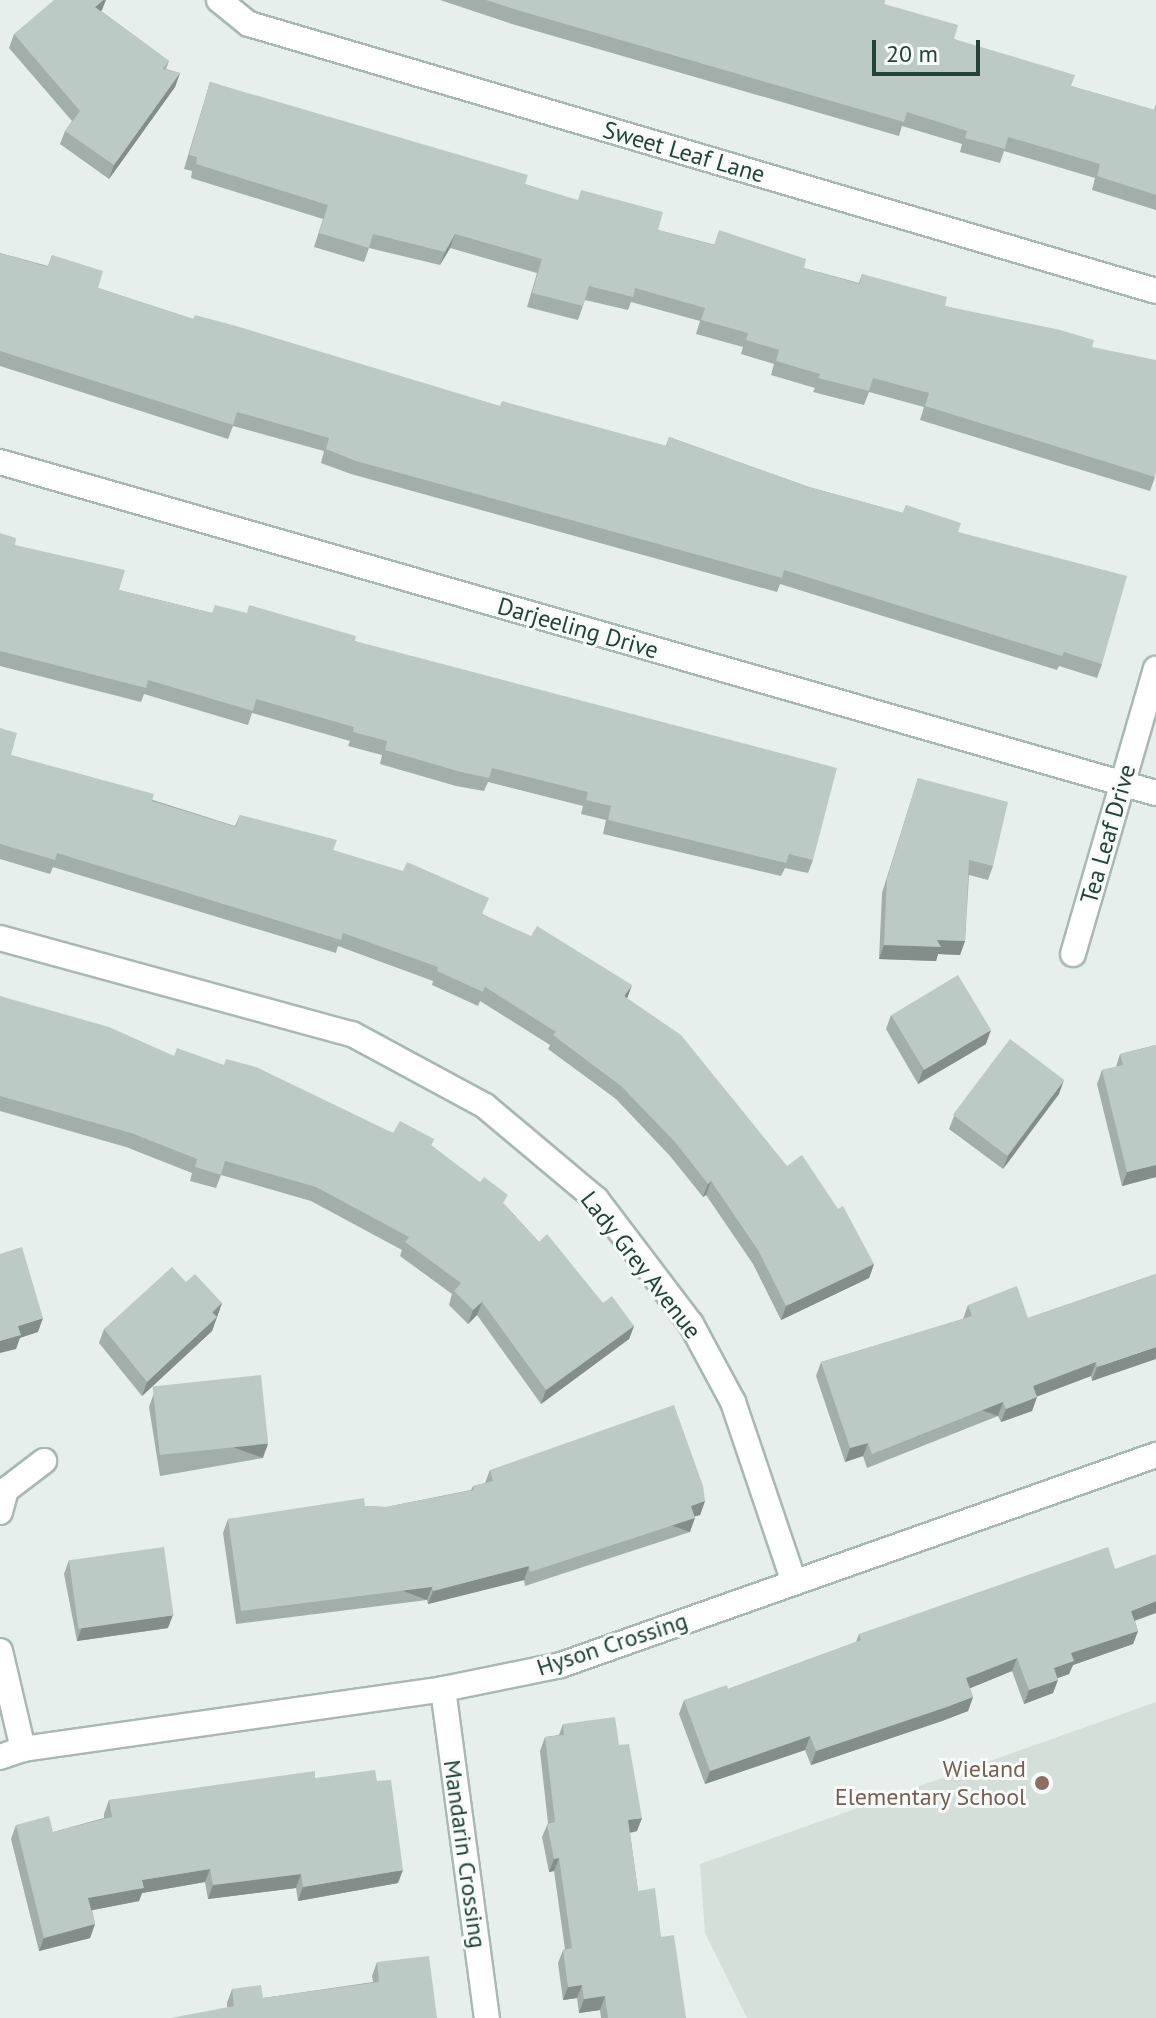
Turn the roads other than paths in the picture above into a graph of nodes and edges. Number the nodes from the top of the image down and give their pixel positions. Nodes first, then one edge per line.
1 (219, 0) edge
2 (1156, 291) edge
3 (0, 462) edge
4 (1156, 669) edge
5 (1122, 784) junction
6 (1156, 793) edge
7 (0, 938) edge
8 (1073, 954) dead end
9 (1156, 1455) edge
10 (44, 1461) dead end
11 (0, 1512) edge
12 (794, 1582) junction
13 (0, 1651) edge
14 (443, 1689) junction
15 (11, 1753) edge
16 (487, 2018) edge

1 - 2 street, Sweet Leaf Lane
3 - 5 street, Darjeeling Drive
4 - 5 street, Tea Leaf Drive
5 - 6 street, Darjeeling Drive
5 - 8 street, Tea Leaf Drive
7 - 12 street, Lady Grey Avenue
9 - 12 street, Hyson Crossing
10 - 11 street
12 - 14 street, Hyson Crossing
13 - 15 street
14 - 15 street, Hyson Crossing
14 - 16 street, Mandarin Crossing

